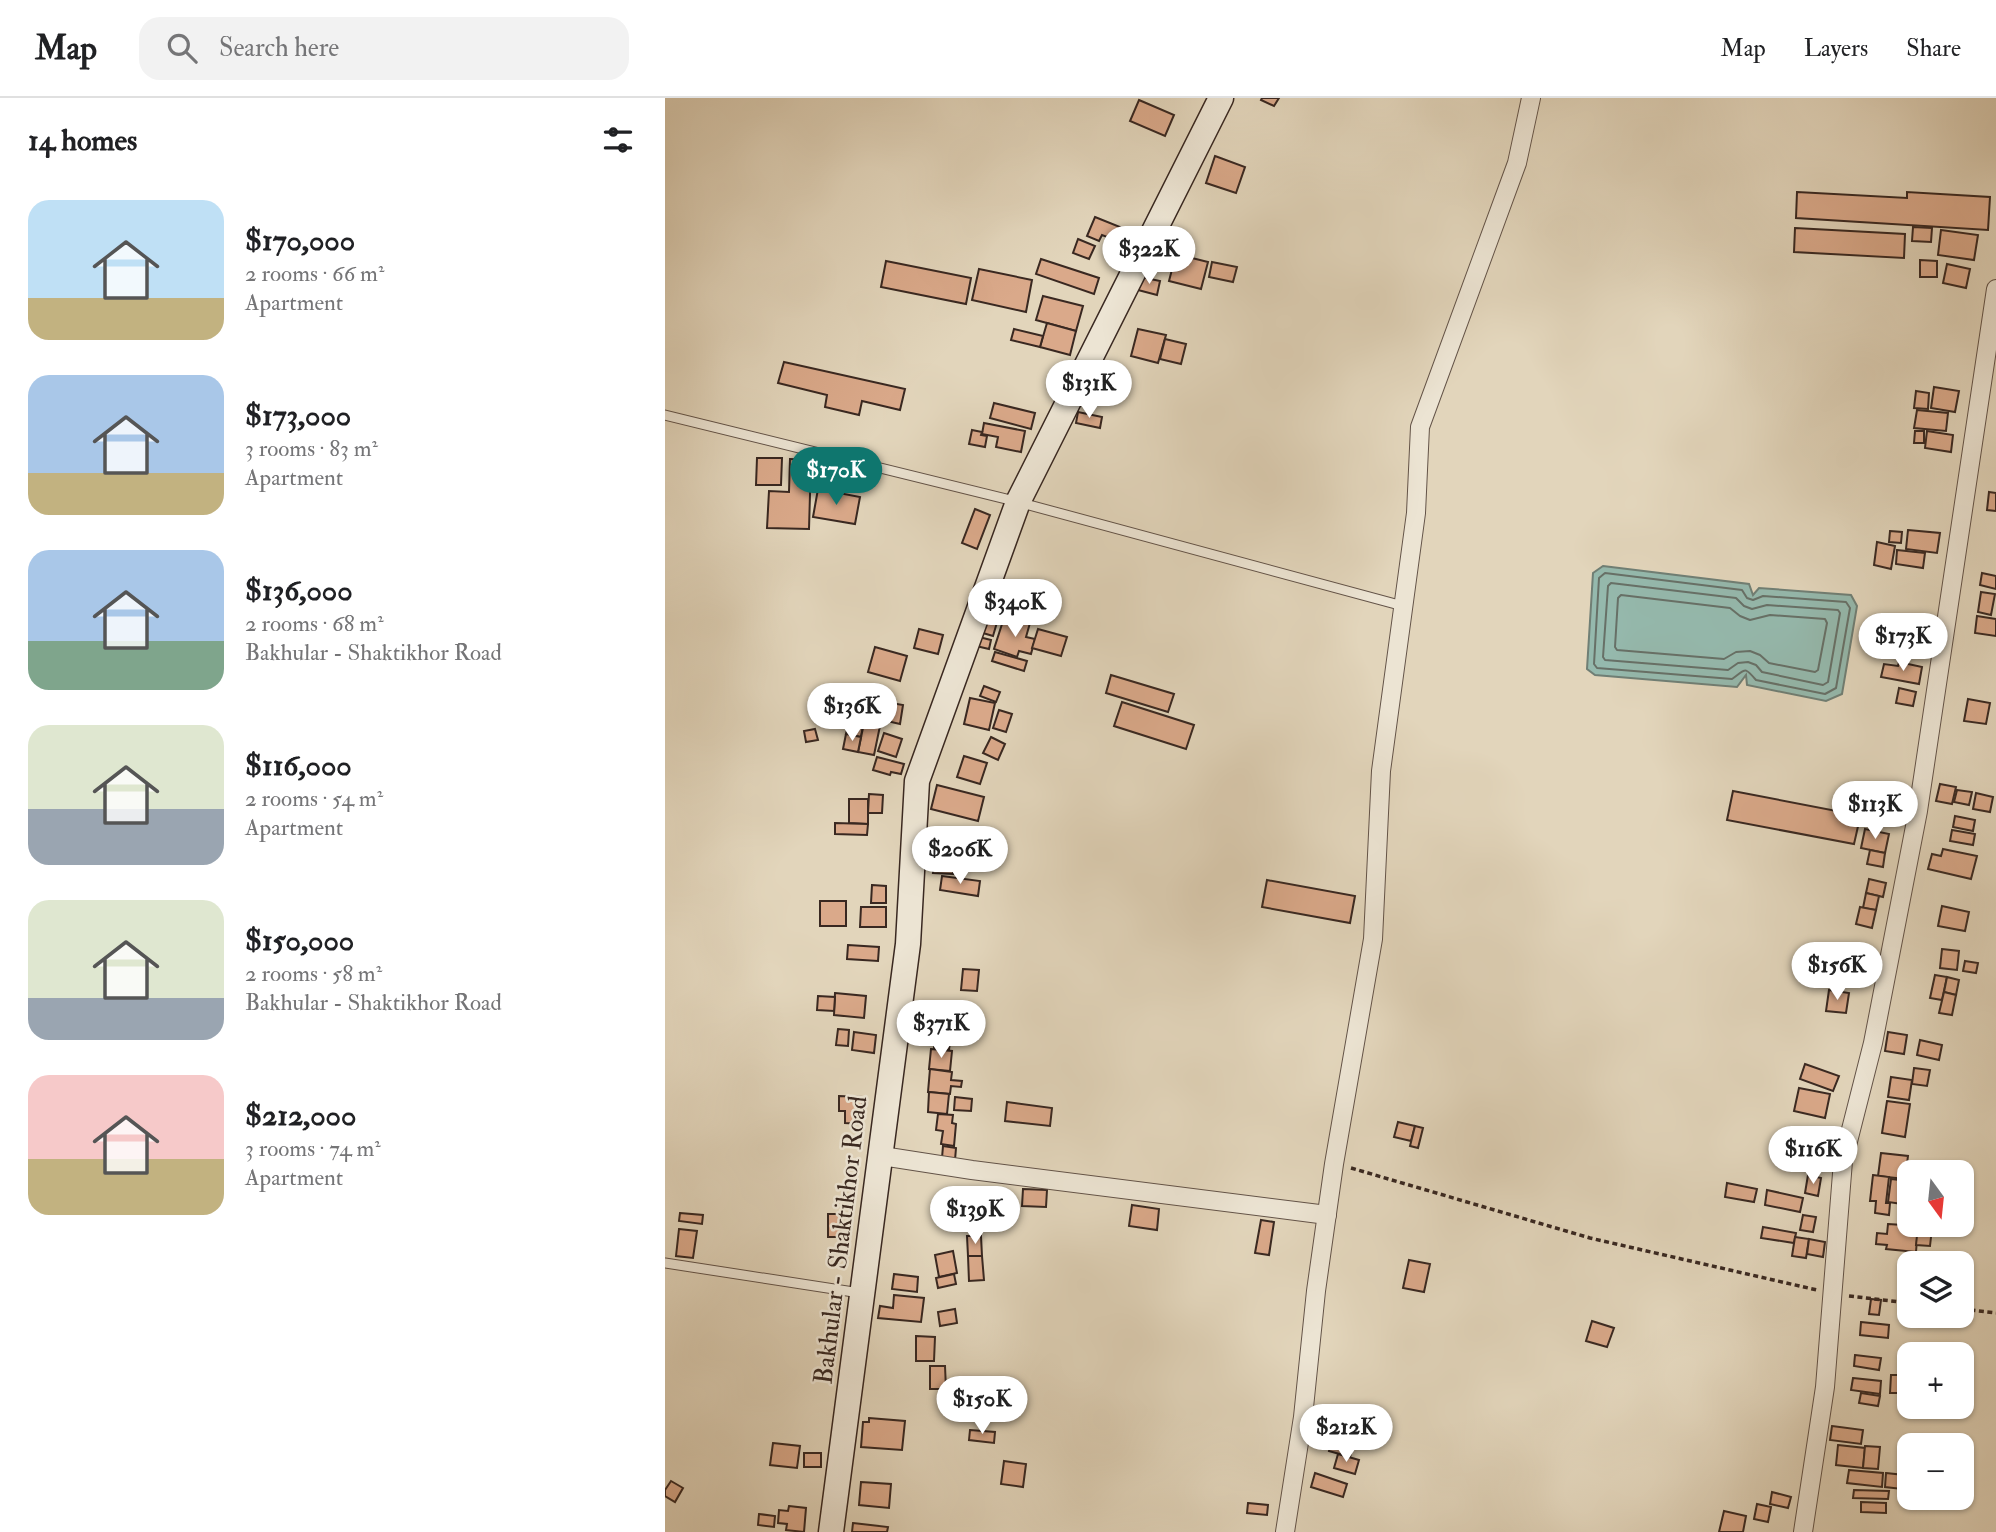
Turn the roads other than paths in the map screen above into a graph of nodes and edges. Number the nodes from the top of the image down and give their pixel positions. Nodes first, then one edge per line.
1 (1221, 98) edge
2 (1531, 98) edge
3 (1996, 289) edge
4 (665, 415) edge
5 (1018, 502) junction
6 (1403, 606) junction
7 (881, 1156) junction
8 (1327, 1215) junction
9 (665, 1263) edge
10 (864, 1294) junction
11 (831, 1532) edge
12 (1285, 1532) edge
13 (1803, 1532) edge

1 - 5 street, Bakhular - Shaktikhor Road
2 - 6 street
3 - 13 street
4 - 5 lane
5 - 6 lane
5 - 7 street, Bakhular - Shaktikhor Road
6 - 8 street
7 - 8 street
7 - 10 street, Bakhular - Shaktikhor Road
8 - 12 street
9 - 10 lane
10 - 11 street, Bakhular - Shaktikhor Road

